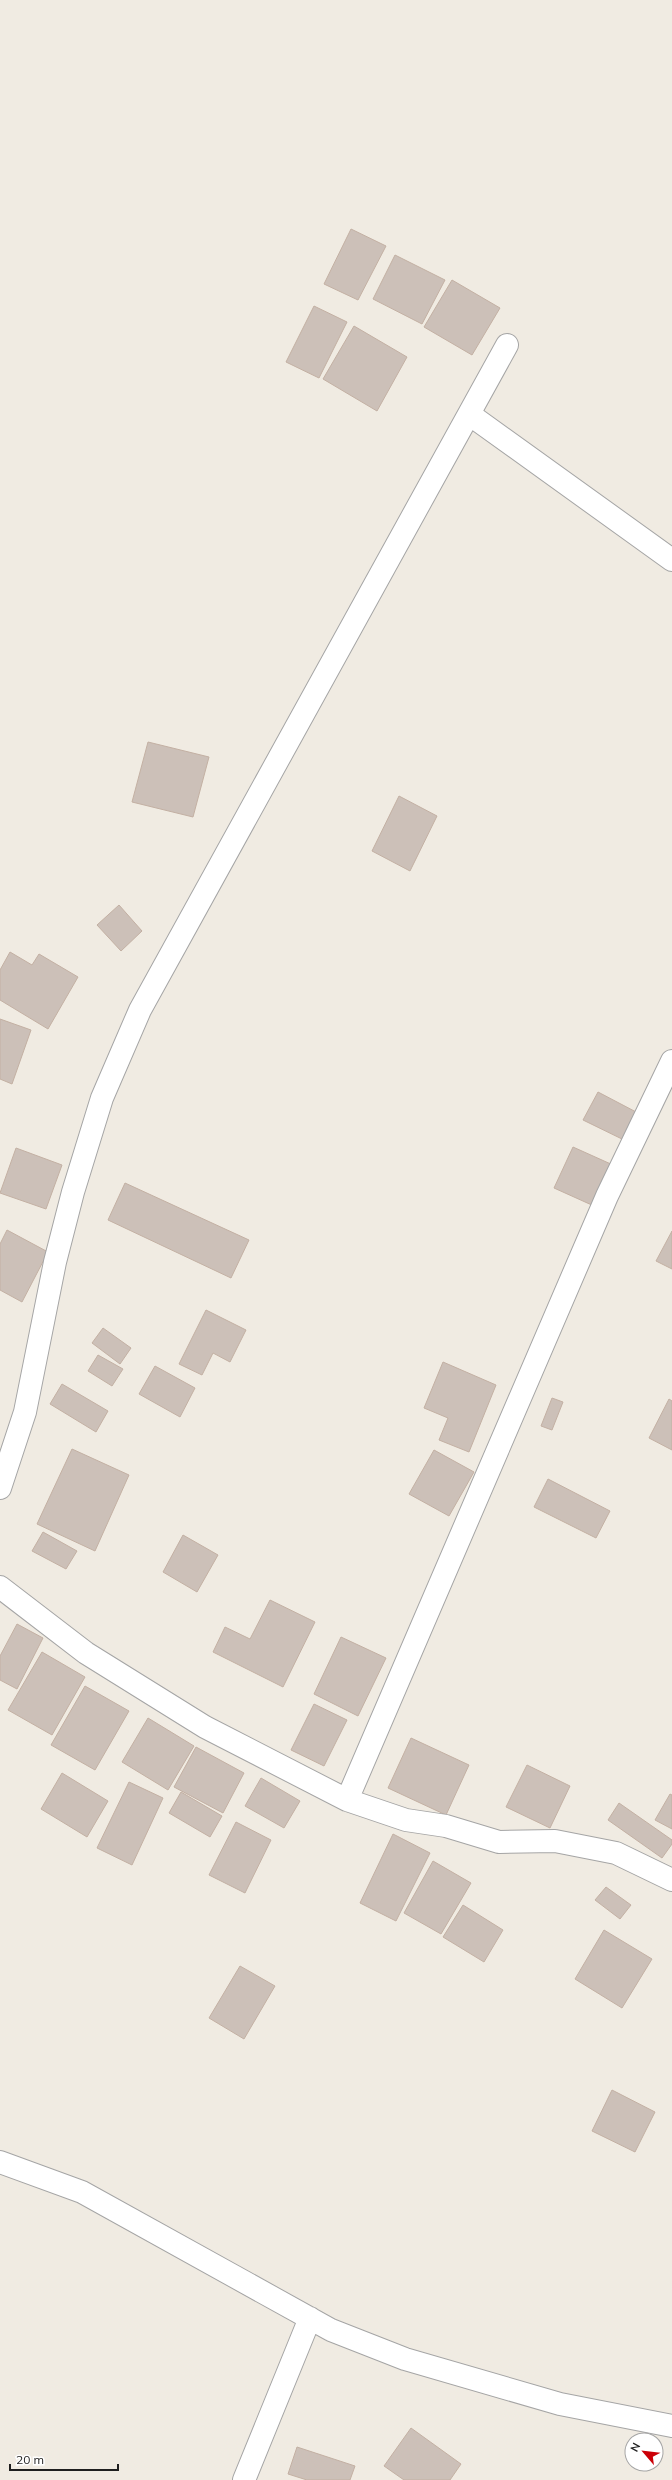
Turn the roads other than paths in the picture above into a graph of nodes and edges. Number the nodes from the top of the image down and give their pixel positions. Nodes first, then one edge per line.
1 (508, 345) dead end
2 (469, 414) junction
3 (672, 560) edge
4 (672, 1061) edge
5 (0, 1488) edge
6 (0, 1587) edge
7 (347, 1800) junction
8 (672, 1880) edge
9 (0, 2162) edge
10 (310, 2318) junction
11 (672, 2426) edge
12 (244, 2480) edge

1 - 2 street
2 - 3 street
2 - 5 street
4 - 7 street
6 - 7 street
7 - 8 street
9 - 10 street
10 - 11 street
10 - 12 street

